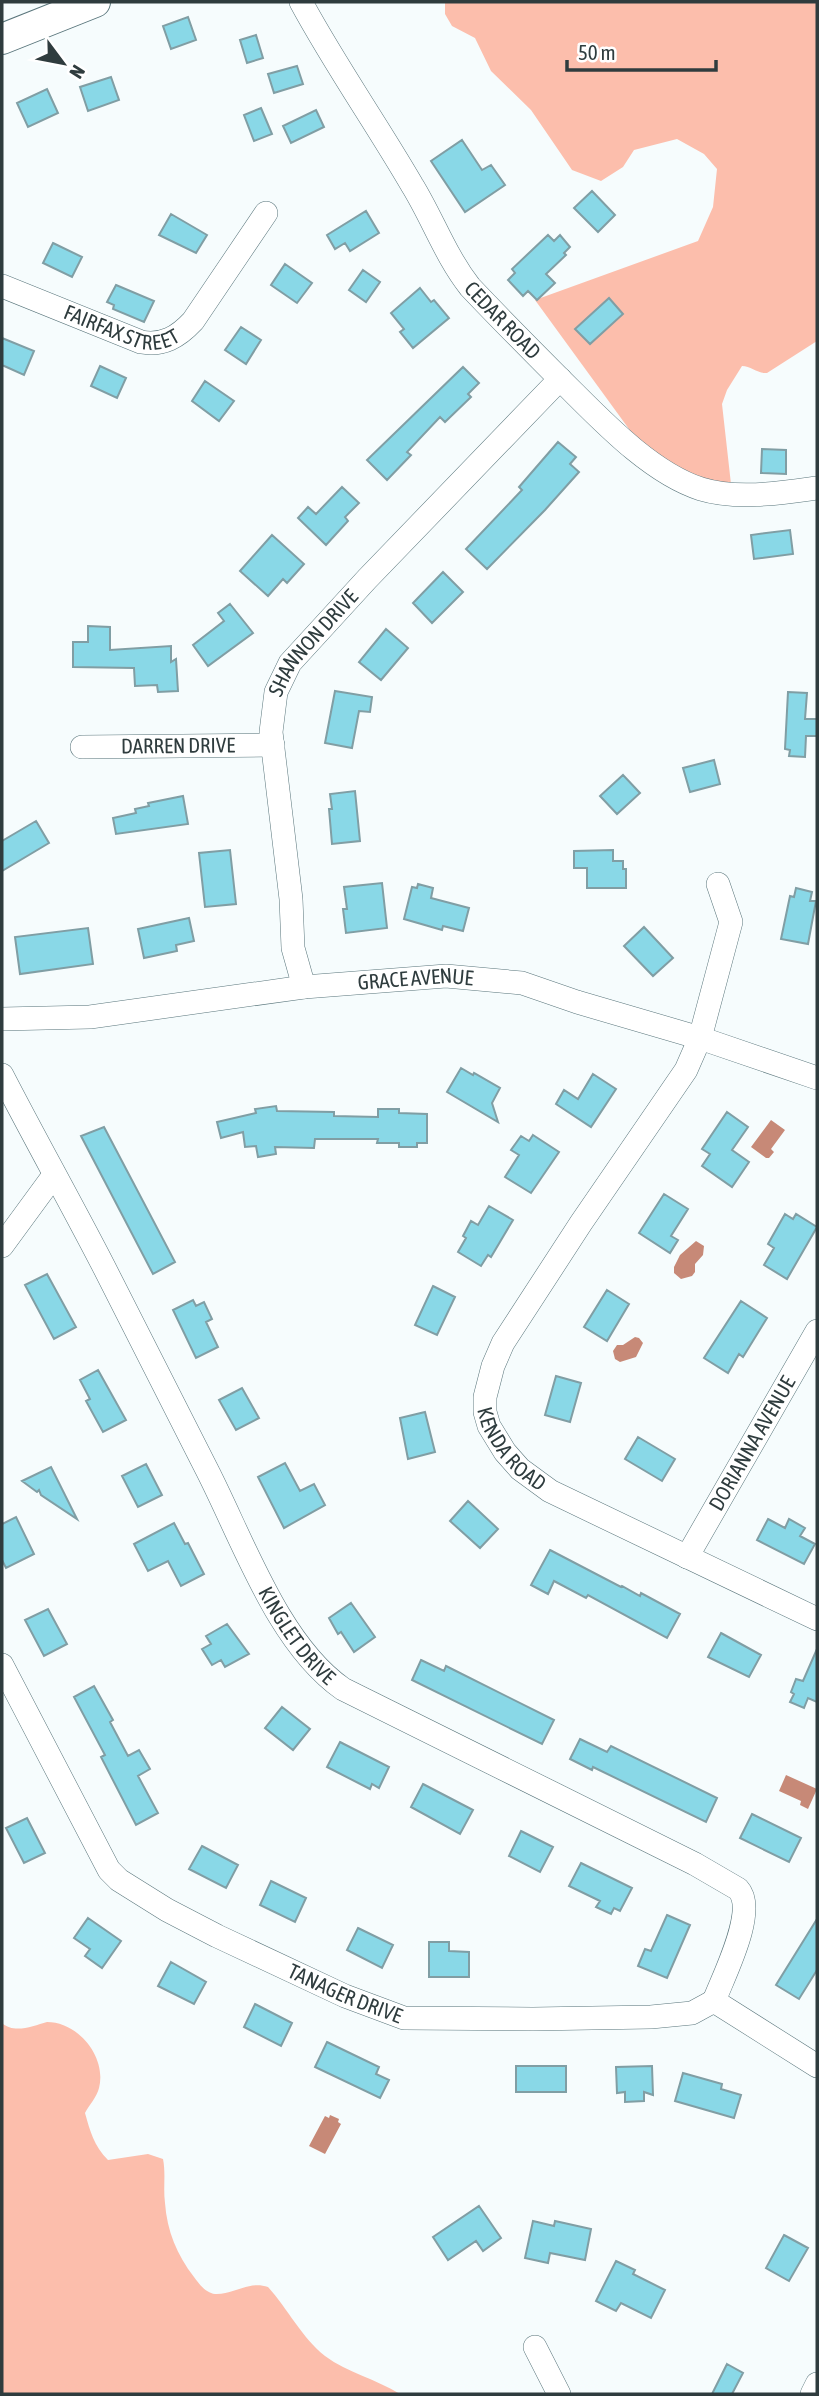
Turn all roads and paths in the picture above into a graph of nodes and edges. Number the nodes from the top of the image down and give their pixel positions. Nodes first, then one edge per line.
1 (95, 2) edge
2 (301, 2) edge
3 (2, 39) edge
4 (266, 213) dead end
5 (2, 286) edge
6 (560, 379) junction
7 (817, 488) edge
8 (273, 745) junction
9 (82, 747) dead end
10 (718, 884) dead end
11 (304, 987) junction
12 (2, 1019) edge
13 (700, 1038) junction
14 (2, 1075) edge
15 (817, 1078) edge
16 (54, 1175) junction
17 (2, 1246) edge
18 (817, 1331) edge
19 (687, 1557) junction
20 (817, 1619) edge
21 (2, 1665) edge
22 (713, 2001) junction
23 (817, 2066) edge
24 (535, 2347) dead end
25 (817, 2384) edge
26 (559, 2394) edge
27 (812, 2394) edge

1 - 3 main road
2 - 6 street, CEDAR ROAD
4 - 5 street, FAIRFAX STREET
6 - 7 street, CEDAR ROAD
6 - 8 street, SHANNON DRIVE
8 - 9 street, DARREN DRIVE
8 - 11 street, SHANNON DRIVE
10 - 13 street, KENDA ROAD
11 - 12 street, GRACE AVENUE
11 - 13 street, GRACE AVENUE
13 - 15 street, GRACE AVENUE
13 - 19 street, KENDA ROAD
14 - 16 street, KINGLET DRIVE
16 - 17 street
16 - 22 street, KINGLET DRIVE
18 - 19 street, DORIANNA AVENUE
19 - 20 street, KENDA ROAD
21 - 22 street, TANAGER DRIVE
22 - 23 street
24 - 26 street
25 - 27 street

